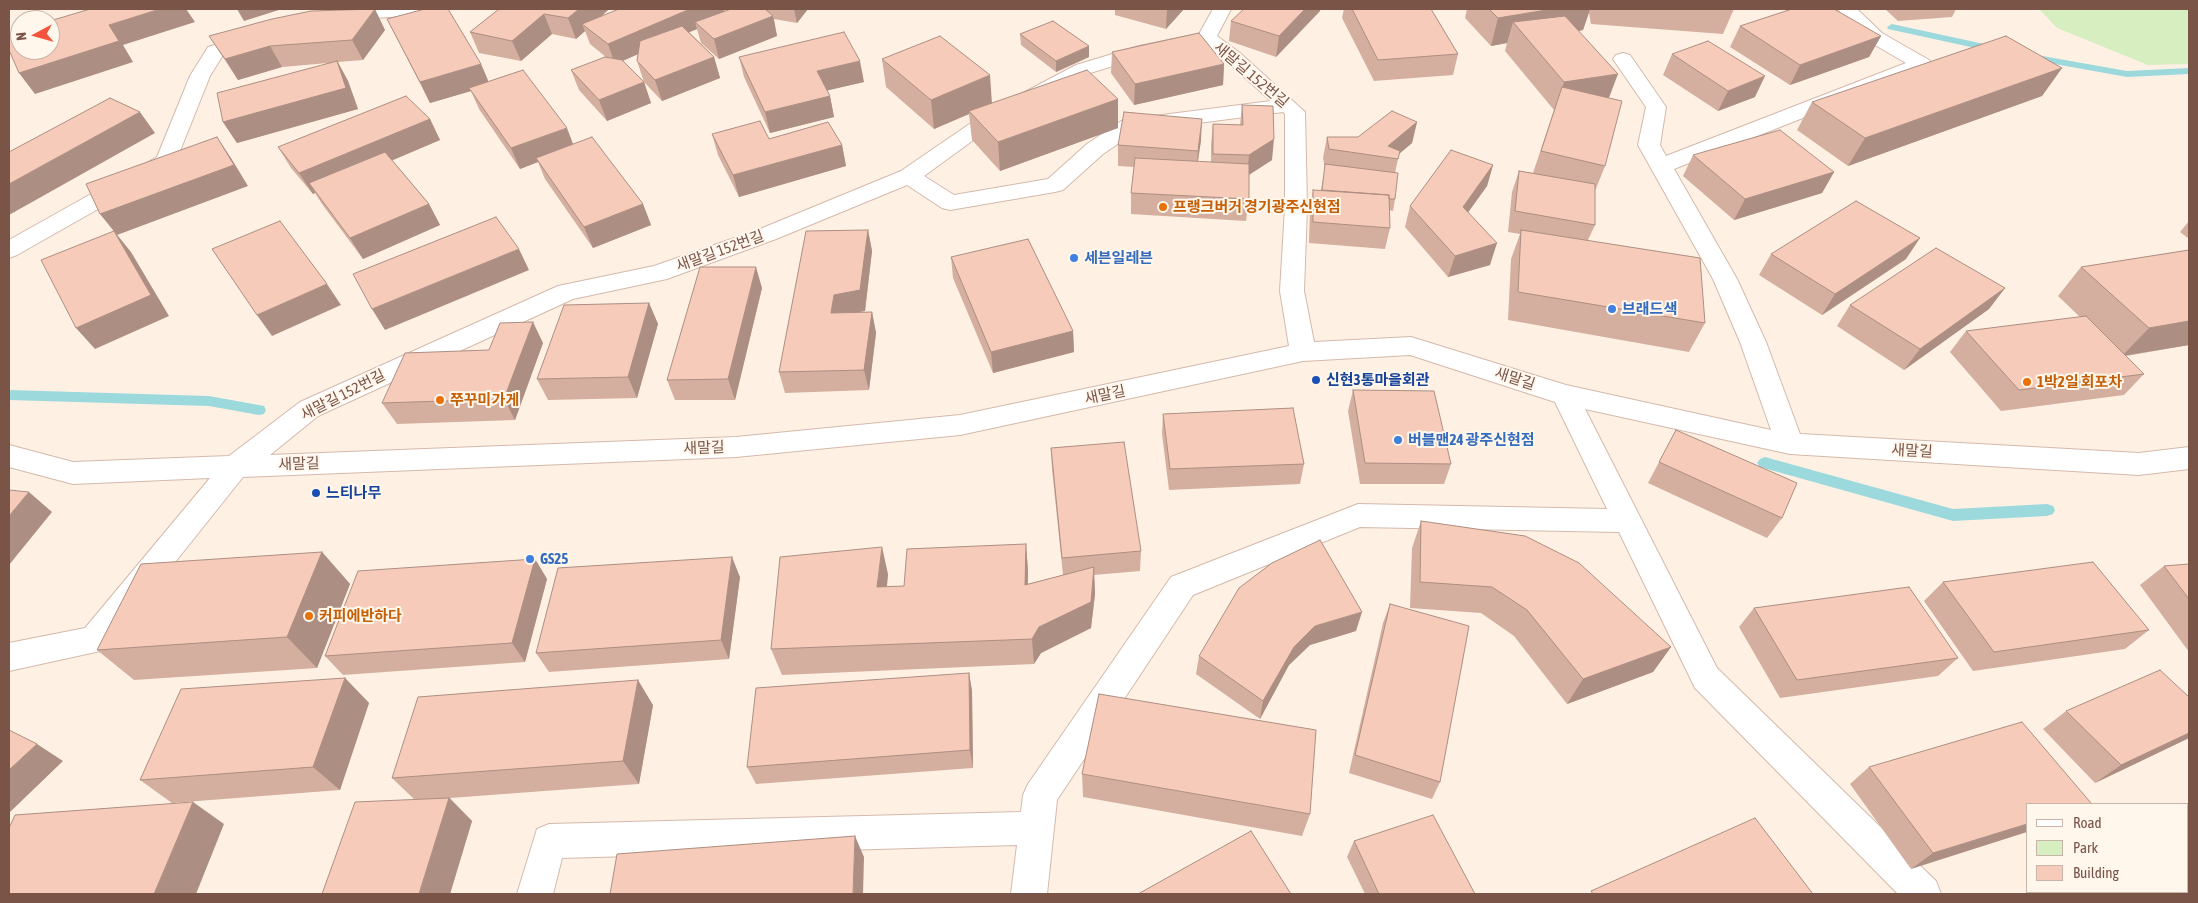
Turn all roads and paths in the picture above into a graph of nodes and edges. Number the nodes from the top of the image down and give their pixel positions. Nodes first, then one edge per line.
1 (423, 9) edge
2 (1222, 9) edge
3 (1846, 9) edge
4 (320, 19) edge
5 (272, 34) edge
6 (1206, 38) junction
7 (1622, 59) dead end
8 (1288, 106) junction
9 (1661, 166) junction
10 (909, 176) junction
11 (9, 250) edge
12 (1303, 352) junction
13 (1565, 395) junction
14 (1790, 444) junction
15 (9, 456) edge
16 (2189, 458) edge
17 (236, 466) junction
18 (1628, 522) junction
19 (9, 657) edge
20 (1036, 828) junction
21 (534, 894) edge
22 (1029, 894) edge
23 (1923, 894) edge

1 - 4 street
2 - 6 street, 새말길 152번길
3 - 9 street
5 - 11 street
6 - 8 street, 새말길 152번길
6 - 10 street, 새말길 152번길
7 - 9 street
8 - 10 street
8 - 12 street, 새말길 152번길
9 - 14 street
10 - 17 street, 새말길 152번길
12 - 13 street, 새말길
12 - 17 street, 새말길
13 - 14 street, 새말길
13 - 18 street
14 - 16 street, 새말길
15 - 17 street, 새말길
17 - 19 street, 새말길 152번길
18 - 20 street
18 - 23 street
20 - 21 street
20 - 22 street

